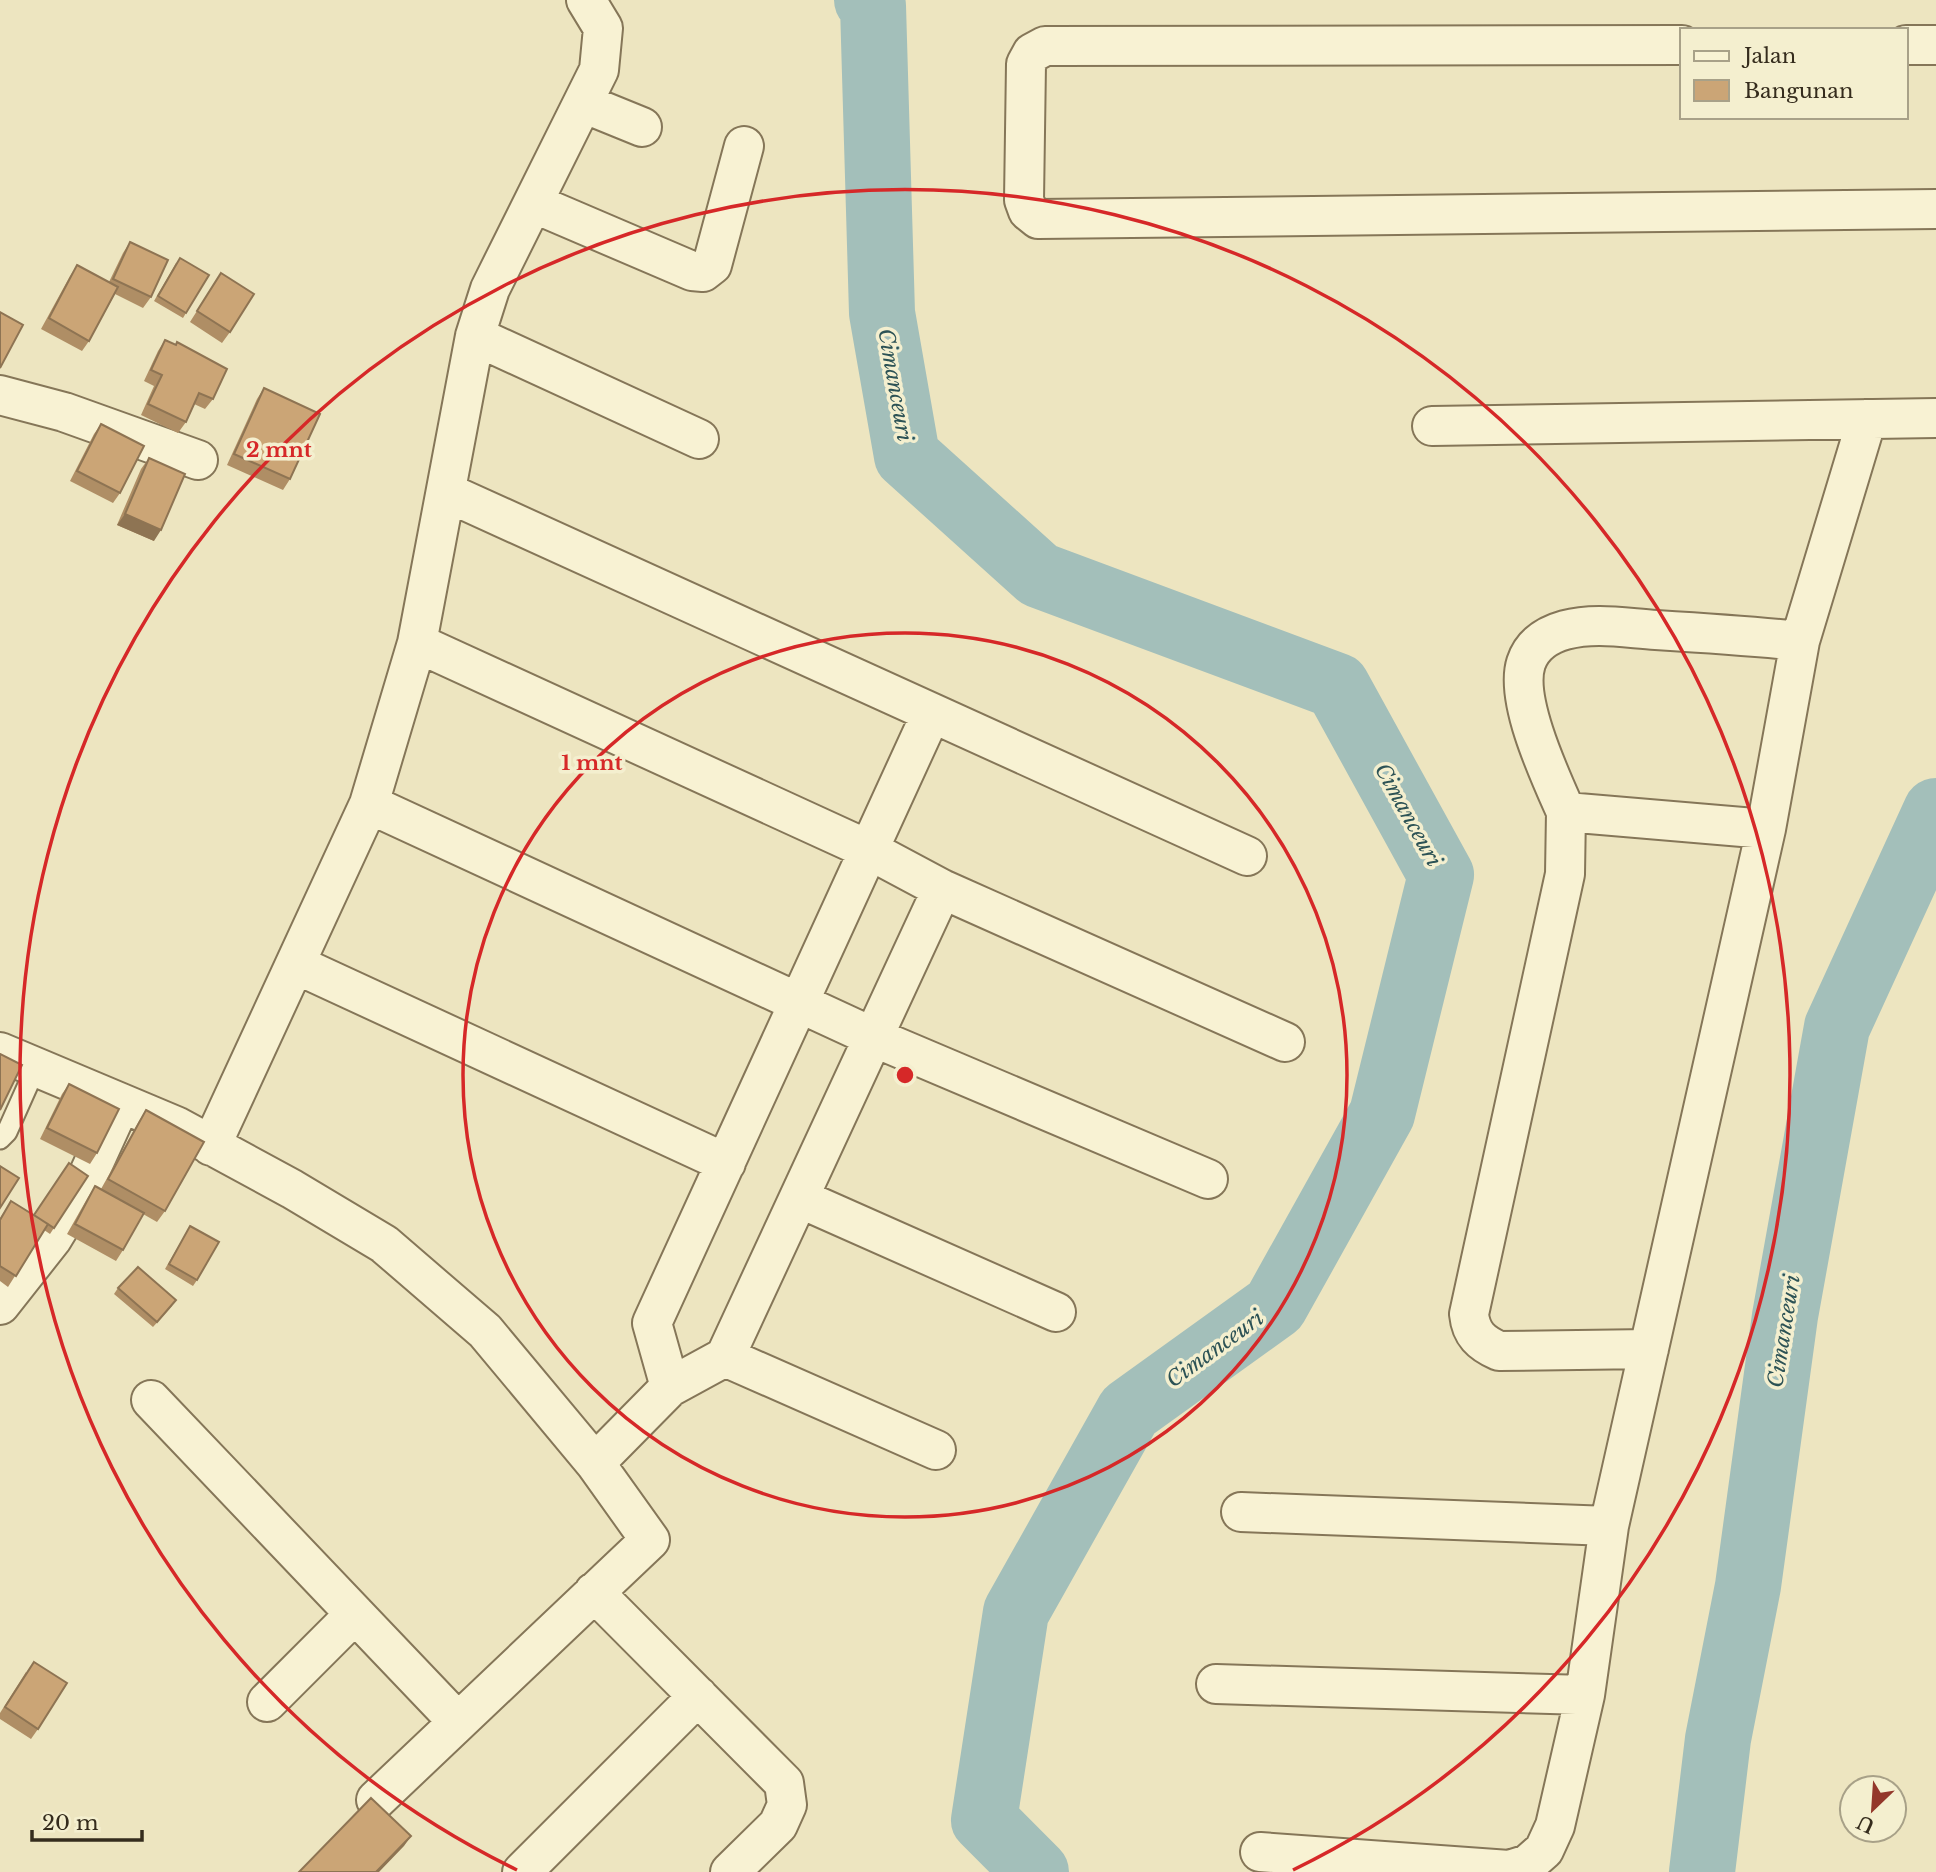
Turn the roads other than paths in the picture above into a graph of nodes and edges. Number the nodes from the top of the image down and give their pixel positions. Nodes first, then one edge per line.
1 (586, 0) edge
2 (1680, 45) edge
3 (1908, 45) edge
4 (1936, 45) edge
5 (583, 103) junction
6 (642, 127) dead end
7 (744, 146) dead end
8 (533, 203) junction
9 (1936, 209) edge
10 (475, 336) junction
11 (0, 395) edge
12 (1936, 418) edge
13 (1867, 419) junction
14 (1432, 426) dead end
15 (699, 439) dead end
16 (198, 460) dead end
17 (446, 492) junction
18 (1800, 641) junction
19 (417, 643) junction
20 (931, 714) junction
21 (369, 804) junction
22 (1566, 812) junction
23 (1766, 829) junction
24 (869, 850) junction
25 (1247, 856) dead end
26 (942, 889) junction
27 (295, 964) junction
28 (799, 1004) junction
29 (873, 1037) junction
30 (1285, 1042) dead end
31 (0, 1052) edge
32 (36, 1067) junction
33 (121, 1103) junction
34 (0, 1139) edge
35 (211, 1146) junction
36 (726, 1163) junction
37 (1208, 1179) dead end
38 (799, 1198) junction
39 (0, 1305) edge
40 (1056, 1312) dead end
41 (1649, 1349) junction
42 (725, 1357) junction
43 (670, 1387) junction
44 (151, 1400) dead end
45 (936, 1450) dead end
46 (595, 1463) junction
47 (1241, 1512) dead end
48 (1609, 1526) junction
49 (594, 1592) junction
50 (355, 1614) junction
51 (1216, 1684) dead end
52 (1585, 1695) junction
53 (698, 1696) junction
54 (267, 1702) dead end
55 (458, 1722) junction
56 (376, 1800) edge
57 (1259, 1853) dead end
58 (522, 1872) edge
59 (730, 1872) edge

1 - 5 street
2 - 9 street
3 - 4 street
5 - 6 street
5 - 8 street
7 - 8 street
8 - 10 street
10 - 15 street
10 - 17 street
11 - 16 street
12 - 13 street
13 - 14 street
13 - 18 street
17 - 19 street
17 - 20 street
18 - 22 street
18 - 23 street
19 - 21 street
19 - 24 street
20 - 24 street
20 - 25 street
21 - 27 street
21 - 28 street
22 - 23 street
22 - 41 street
23 - 41 street
24 - 26 street
24 - 28 street
26 - 29 street
26 - 30 street
27 - 35 street
27 - 36 street
28 - 29 street
28 - 36 street
29 - 37 street
29 - 38 street
31 - 32 street
32 - 33 street
32 - 34 lane
33 - 35 street
33 - 39 street
35 - 46 street
36 - 43 street
38 - 40 street
38 - 42 street
41 - 48 street
42 - 43 street
42 - 45 street
43 - 46 street
44 - 50 street
46 - 49 street
47 - 48 street
48 - 52 street
49 - 53 street
49 - 55 street
50 - 54 street
50 - 55 street
51 - 52 street
52 - 57 street
53 - 58 street
53 - 59 street
55 - 56 street

